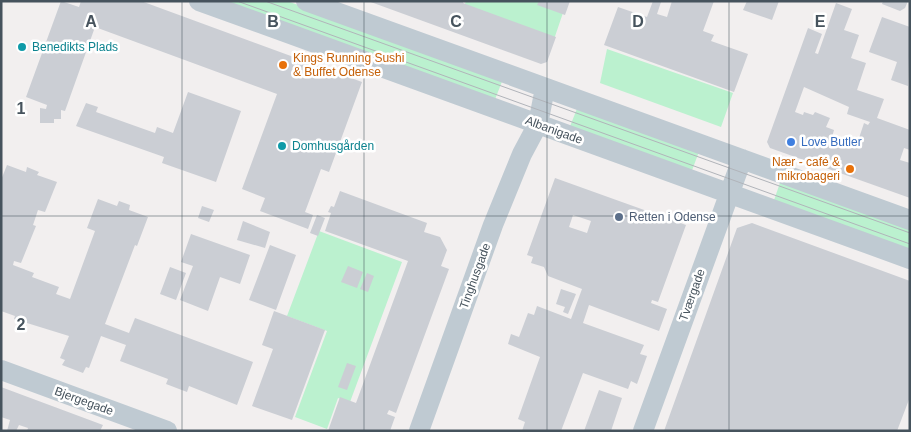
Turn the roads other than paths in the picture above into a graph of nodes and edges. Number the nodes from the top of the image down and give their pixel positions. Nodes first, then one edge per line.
1 (199, 1) edge
2 (306, 1) edge
3 (545, 88) junction
4 (572, 98) junction
5 (538, 124) junction
6 (742, 159) junction
7 (730, 193) junction
8 (910, 220) edge
9 (910, 259) edge
10 (1, 370) edge
11 (167, 431) edge
12 (419, 431) edge
13 (643, 431) edge

1 - 5 street, Albanigade
2 - 3 street
3 - 4 street
3 - 5 street, Tinghusgade
4 - 5 street, Tinghusgade
4 - 6 street
5 - 7 street, Albanigade
5 - 12 street, Tinghusgade
6 - 7 street, Tværgade
6 - 8 street
7 - 9 street, Albanigade
7 - 13 street, Tværgade
10 - 11 street, Bjergegade

